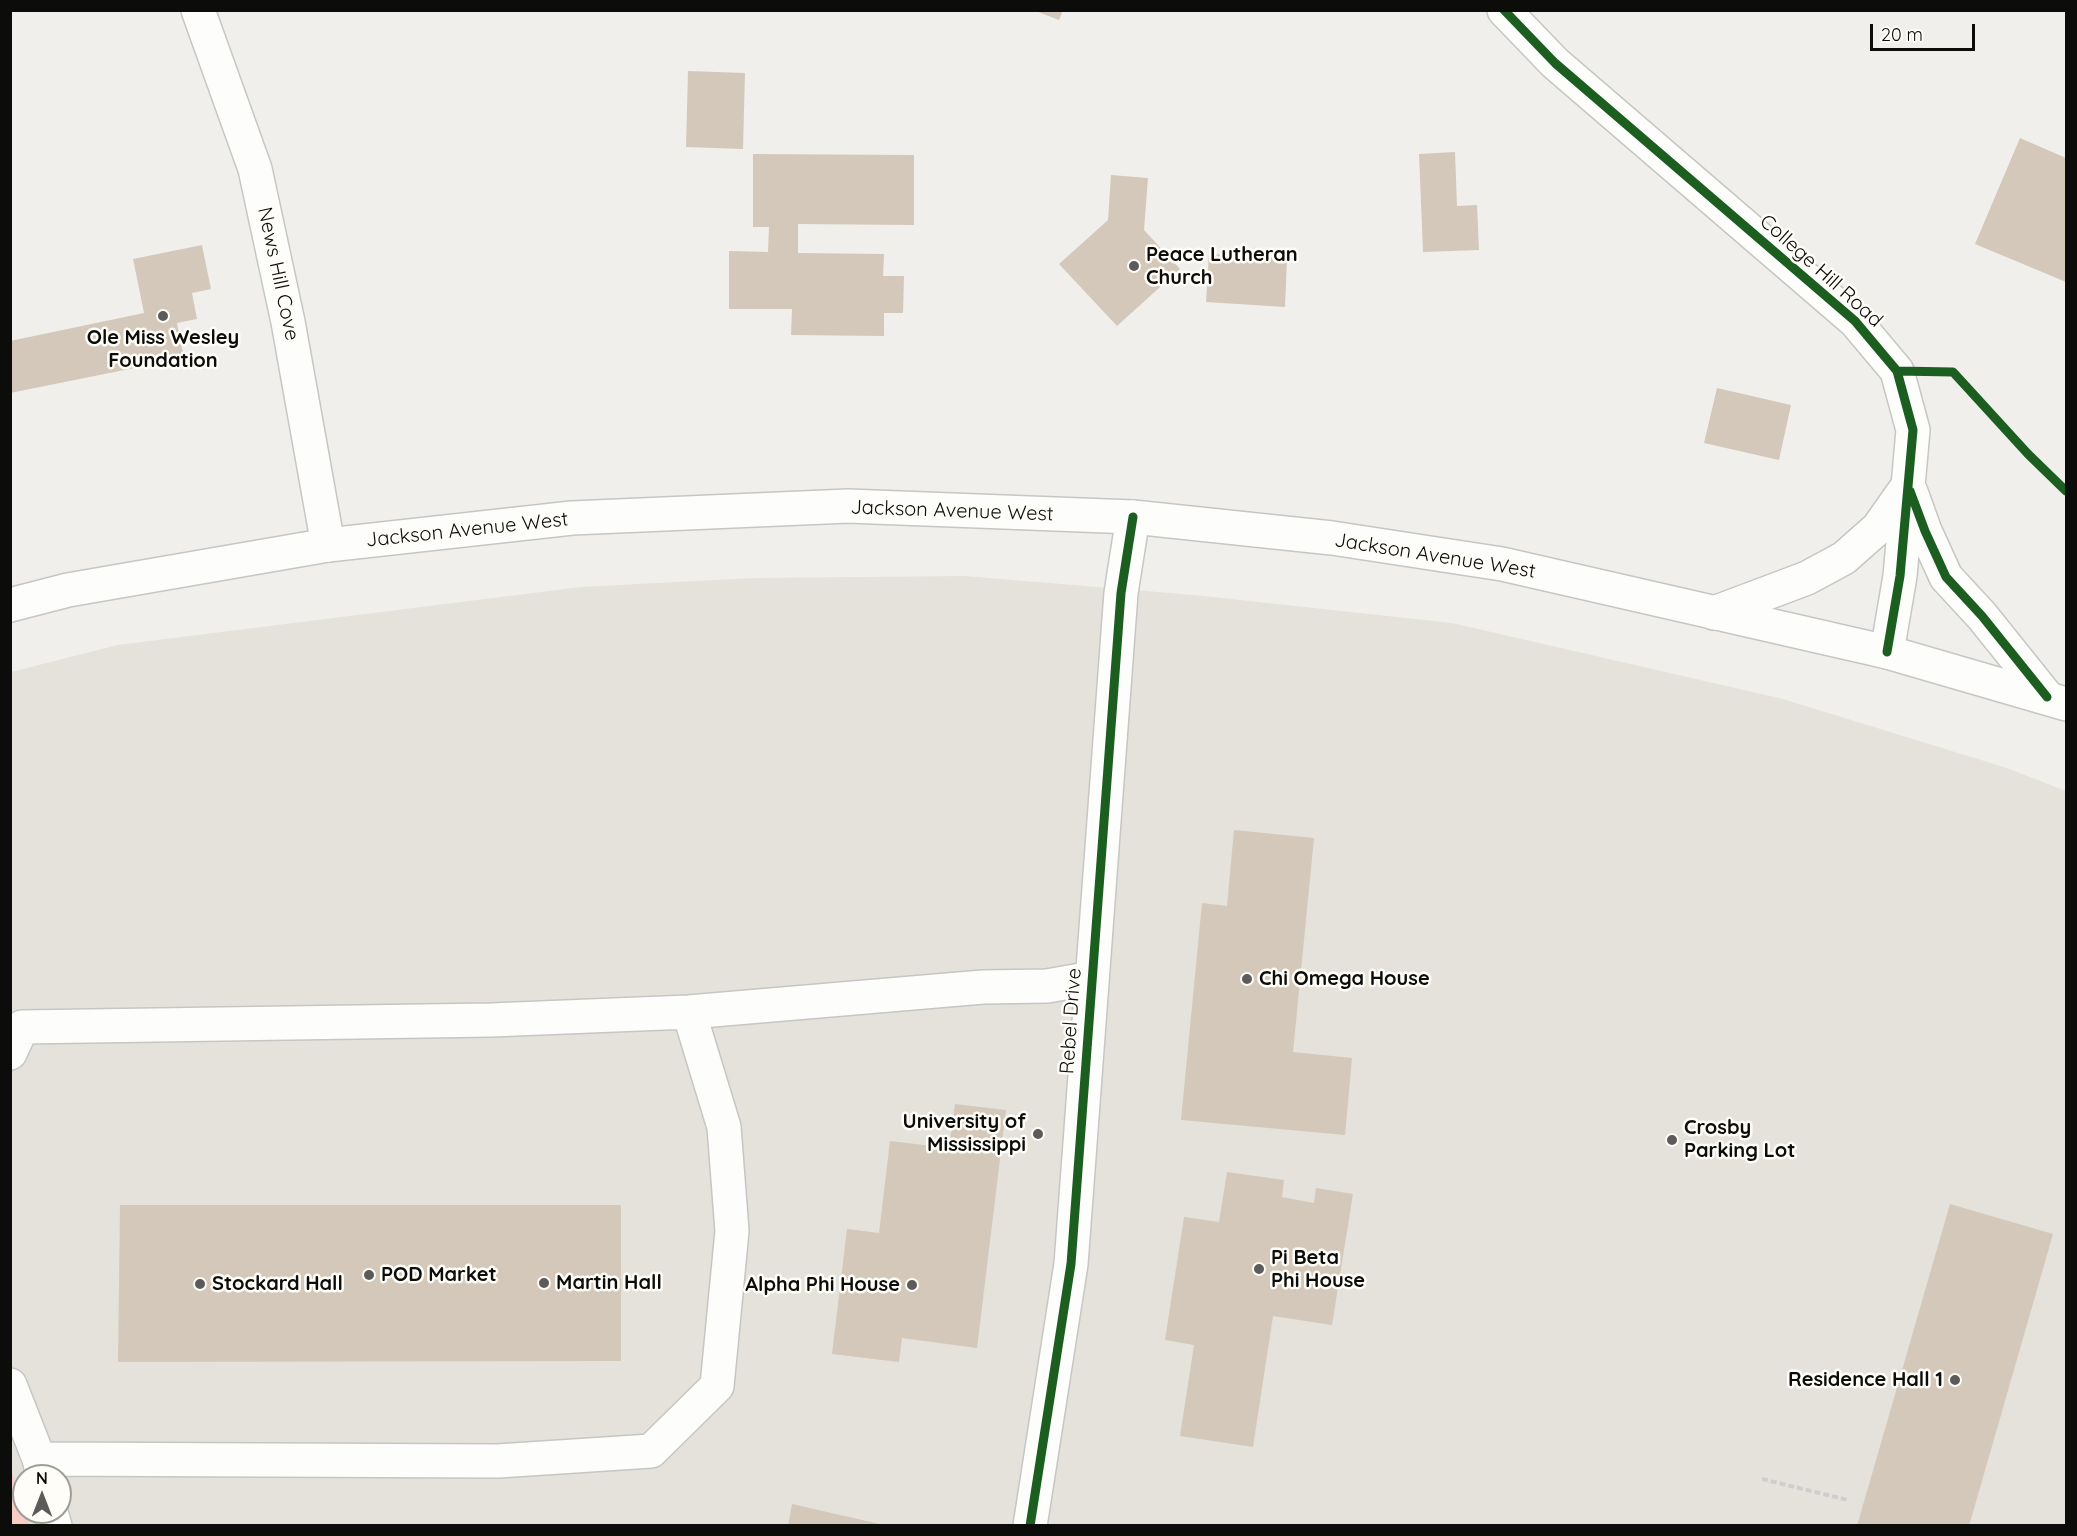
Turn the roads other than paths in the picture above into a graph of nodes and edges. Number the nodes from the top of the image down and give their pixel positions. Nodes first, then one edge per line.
1 (198, 10) edge
2 (1504, 10) edge
3 (1908, 485) junction
4 (1133, 517) junction
5 (328, 545) junction
6 (10, 605) edge
7 (1714, 613) junction
8 (1887, 652) junction
9 (2057, 701) edge
10 (1092, 978) junction
11 (689, 1012) junction
12 (10, 1053) edge
13 (10, 1385) edge
14 (40, 1464) edge
15 (72, 1468) edge
16 (1030, 1526) edge

1 - 5 street, News Hill Cove
2 - 3 street, College Hill Road
3 - 7 street
3 - 8 street, College Hill Road
3 - 9 street
4 - 5 street, Jackson Avenue West
4 - 7 street, Jackson Avenue West
4 - 10 street, Rebel Drive
5 - 6 street, Jackson Avenue West
7 - 8 street, Jackson Avenue West
8 - 9 street, Jackson Avenue West
10 - 11 street
10 - 16 street, Rebel Drive
11 - 12 street
11 - 15 street
13 - 14 street

